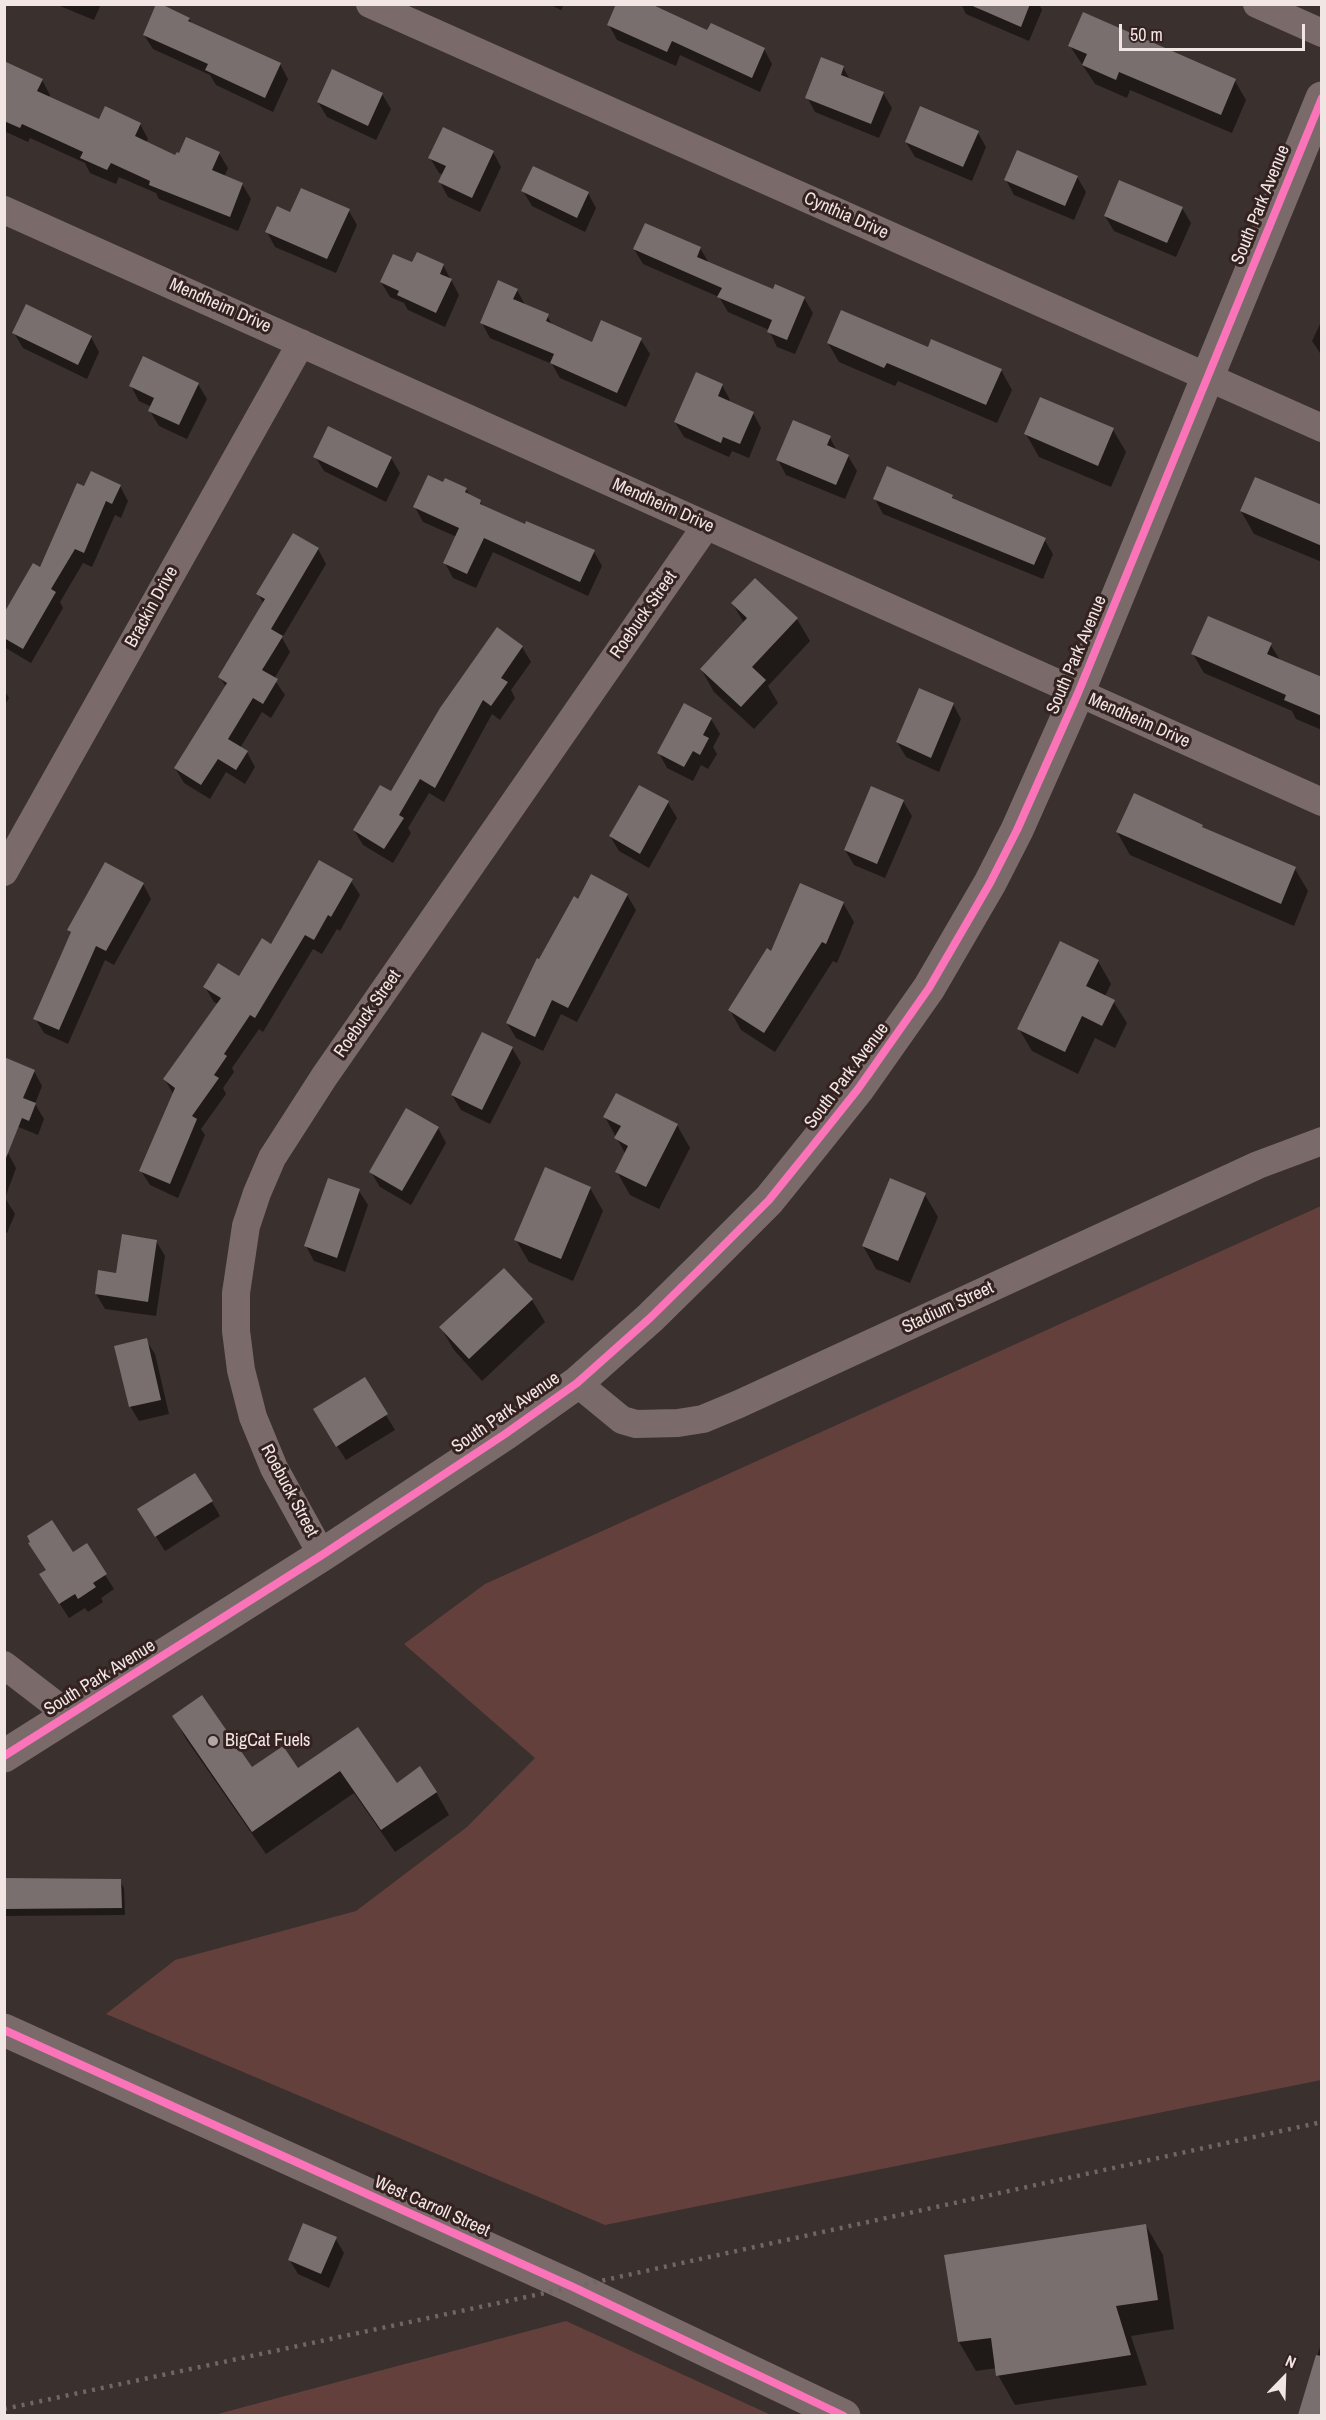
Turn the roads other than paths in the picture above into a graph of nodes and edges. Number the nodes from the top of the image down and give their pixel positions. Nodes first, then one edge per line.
1 (370, 4) edge
2 (1257, 4) edge
3 (1322, 33) edge
4 (1322, 98) edge
5 (4, 210) edge
6 (300, 343) junction
7 (1208, 377) junction
8 (1322, 428) edge
9 (706, 526) junction
10 (1078, 693) junction
11 (1322, 802) edge
12 (4, 872) edge
13 (1322, 1142) edge
14 (577, 1383) junction
15 (322, 1555) junction
16 (4, 1665) edge
17 (69, 1715) junction
18 (4, 1756) edge
19 (4, 2030) edge
20 (844, 2415) edge

1 - 7 street, Cynthia Drive
2 - 3 street
4 - 7 street, South Park Avenue
5 - 6 street, Mendheim Drive
6 - 9 street, Mendheim Drive
6 - 12 street, Brackin Drive
7 - 8 street, Cynthia Drive
7 - 10 street, South Park Avenue
9 - 10 street, Mendheim Drive
9 - 15 street, Roebuck Street
10 - 11 street, Mendheim Drive
10 - 14 street, South Park Avenue
13 - 14 street, Stadium Street
14 - 15 street, South Park Avenue
15 - 17 street, South Park Avenue
16 - 17 street
17 - 18 street, South Park Avenue
19 - 20 street, West Carroll Street

